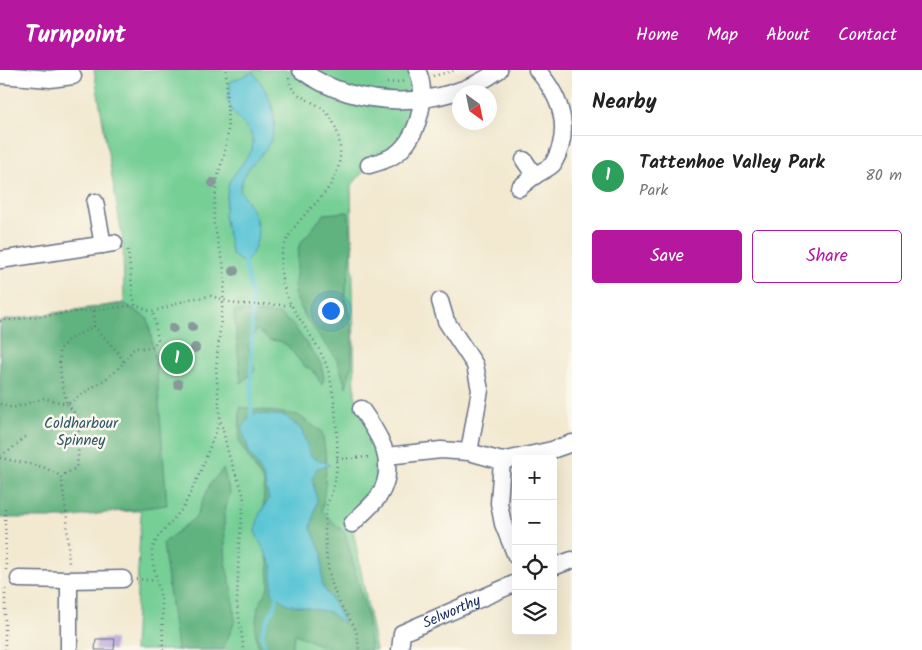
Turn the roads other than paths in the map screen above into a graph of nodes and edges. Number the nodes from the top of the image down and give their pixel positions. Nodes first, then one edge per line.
1 (499, 70) edge
2 (537, 70) edge
3 (0, 72) edge
4 (296, 72) edge
5 (419, 74) edge
6 (73, 76) dead end
7 (423, 98) junction
8 (570, 121) edge
9 (524, 160) dead end
10 (368, 165) dead end
11 (534, 176) junction
12 (519, 188) dead end
13 (95, 202) dead end
14 (0, 260) edge
15 (440, 301) dead end
16 (360, 409) dead end
17 (572, 443) edge
18 (469, 452) junction
19 (387, 456) junction
20 (502, 461) junction
21 (352, 524) dead end
22 (512, 546) edge
23 (572, 560) edge
24 (557, 566) edge
25 (19, 579) dead end
26 (123, 579) road end
27 (69, 580) junction
28 (512, 584) edge
29 (69, 650) edge
30 (400, 650) edge

1 - 7 street
2 - 8 street
3 - 6 street
4 - 7 street
5 - 7 street
7 - 10 street
8 - 11 street
9 - 11 street
11 - 12 street
13 - 14 street
15 - 18 street
16 - 19 street
17 - 20 street
18 - 19 street
18 - 20 street
19 - 21 street
20 - 22 street
23 - 24 street
25 - 27 street
26 - 27 street
27 - 29 street
28 - 30 street, Selworthy

